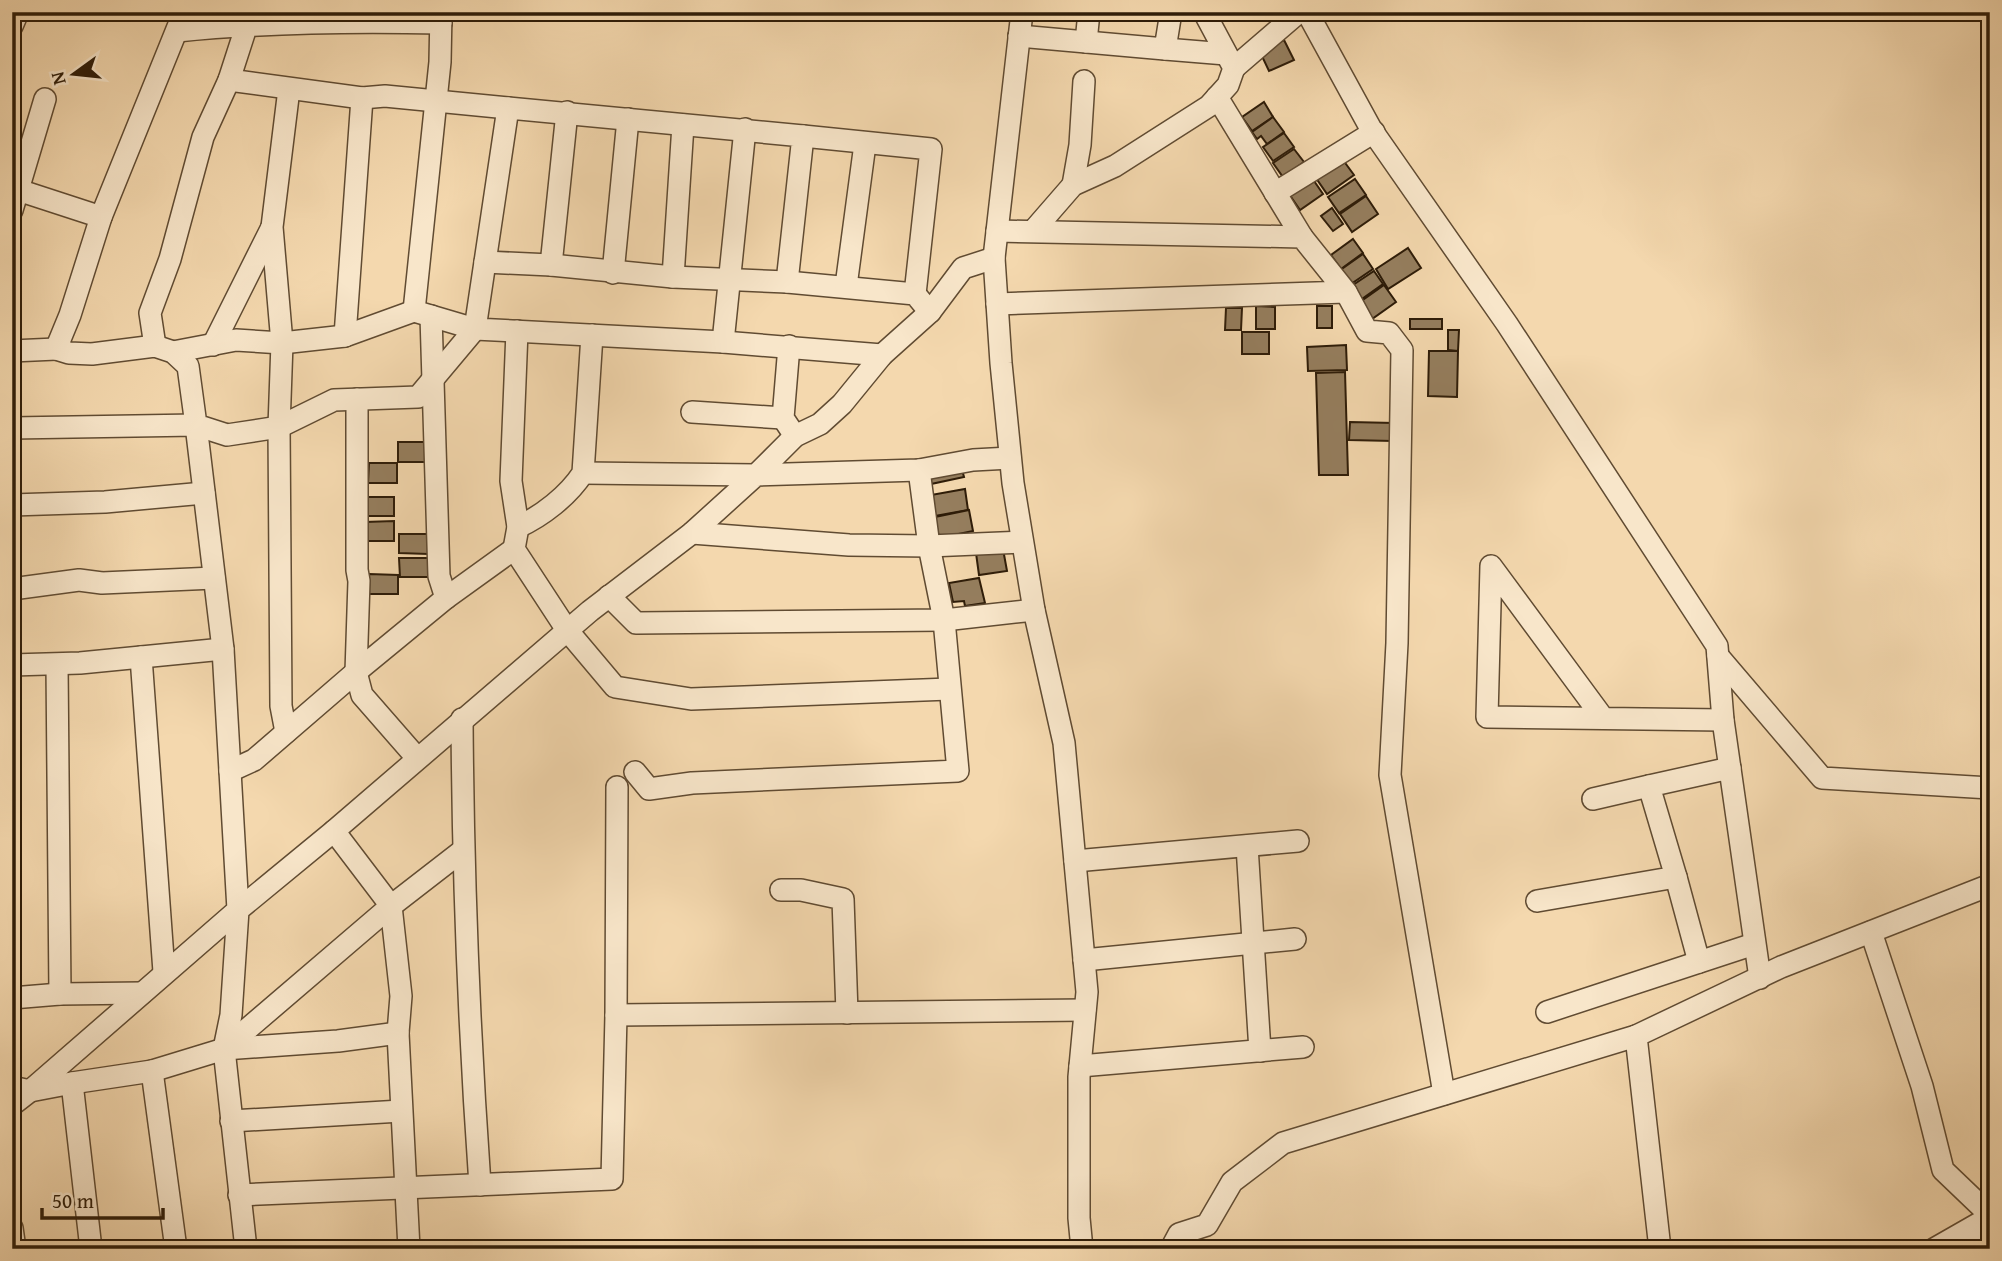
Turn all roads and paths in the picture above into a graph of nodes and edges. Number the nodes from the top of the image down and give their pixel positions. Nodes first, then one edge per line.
1 (18, 12) edge
2 (1022, 12) edge
3 (1088, 12) edge
4 (1171, 12) edge
5 (1204, 12) edge
6 (1299, 12) edge
7 (1307, 12) edge
8 (249, 18) edge
9 (441, 18) edge
10 (181, 22) edge
11 (12, 26) edge
12 (1019, 36) junction
13 (1086, 42) junction
14 (1165, 49) junction
15 (1230, 61) junction
16 (229, 80) junction
17 (1084, 81) dead end
18 (289, 89) junction
19 (1217, 97) junction
20 (362, 98) junction
21 (45, 99) dead end
22 (436, 100) junction
23 (508, 107) junction
24 (567, 112) junction
25 (628, 119) junction
26 (683, 125) junction
27 (745, 129) junction
28 (1374, 132) junction
29 (803, 136) junction
30 (865, 144) junction
31 (1073, 185) junction
32 (1275, 193) junction
33 (14, 196) edge
34 (101, 217) junction
35 (272, 227) junction
36 (997, 231) junction
37 (1033, 231) junction
38 (1302, 237) junction
39 (994, 258) junction
40 (485, 262) junction
41 (551, 265) junction
42 (613, 273) junction
43 (673, 277) junction
44 (730, 280) junction
45 (787, 282) junction
46 (846, 286) junction
47 (1346, 292) junction
48 (915, 294) junction
49 (997, 304) junction
50 (930, 312) junction
51 (423, 314) junction
52 (475, 329) junction
53 (517, 331) junction
54 (592, 335) junction
55 (345, 336) junction
56 (723, 342) junction
57 (282, 343) junction
58 (213, 345) junction
59 (789, 346) junction
60 (56, 349) junction
61 (164, 349) junction
62 (12, 351) edge
63 (882, 355) junction
64 (433, 378) junction
65 (357, 399) junction
66 (692, 412) dead end
67 (196, 425) junction
68 (279, 427) junction
69 (789, 427) junction
70 (12, 428) edge
71 (1010, 458) junction
72 (919, 470) junction
73 (583, 473) junction
74 (756, 475) junction
75 (204, 493) junction
76 (12, 505) edge
77 (518, 527) junction
78 (692, 533) junction
79 (1022, 542) junction
80 (929, 546) junction
81 (514, 549) junction
82 (214, 578) junction
83 (12, 589) edge
84 (609, 596) junction
85 (446, 598) junction
86 (1034, 610) junction
87 (944, 620) junction
88 (568, 630) junction
89 (223, 649) junction
90 (1718, 656) junction
91 (141, 657) junction
92 (12, 665) edge
93 (57, 665) junction
94 (356, 671) junction
95 (949, 689) junction
96 (1603, 718) junction
97 (462, 719) junction
98 (1723, 720) junction
99 (286, 732) junction
100 (417, 758) junction
101 (1730, 768) junction
102 (230, 771) junction
103 (635, 772) dead end
104 (1649, 786) junction
105 (617, 787) dead end
106 (1990, 788) edge
107 (1593, 799) dead end
108 (334, 831) junction
109 (1298, 841) dead end
110 (1247, 846) junction
111 (463, 851) junction
112 (1074, 861) junction
113 (1676, 877) junction
114 (1989, 886) edge
115 (781, 890) dead end
116 (1537, 901) dead end
117 (391, 906) junction
118 (238, 911) junction
119 (1871, 932) junction
120 (1296, 939) dead end
121 (1252, 943) junction
122 (1755, 944) junction
123 (1084, 960) junction
124 (1699, 962) junction
125 (164, 972) junction
126 (1760, 978) junction
127 (142, 993) junction
128 (60, 994) junction
129 (12, 998) edge
130 (1085, 1010) junction
131 (1547, 1012) dead end
132 (847, 1013) junction
133 (616, 1015) junction
134 (398, 1033) junction
135 (1636, 1037) junction
136 (1303, 1047) dead end
137 (224, 1049) junction
138 (1260, 1051) junction
139 (1080, 1066) junction
140 (152, 1071) junction
141 (72, 1083) junction
142 (21, 1089) edge
143 (1444, 1094) junction
144 (12, 1105) edge
145 (401, 1111) junction
146 (231, 1121) junction
147 (480, 1185) junction
148 (405, 1188) junction
149 (239, 1195) junction
150 (1987, 1218) edge
151 (12, 1228) edge
152 (15, 1249) edge
153 (91, 1249) edge
154 (176, 1249) edge
155 (246, 1249) edge
156 (409, 1249) edge
157 (1082, 1249) edge
158 (1171, 1249) edge
159 (1660, 1249) edge
160 (1934, 1249) edge
161 (1975, 1249) edge

1 - 11 street
2 - 12 street
3 - 13 street
4 - 14 street
5 - 15 street
6 - 15 street
7 - 28 street
8 - 9 street
8 - 10 street
8 - 16 street
9 - 22 street
10 - 34 street
12 - 13 street
12 - 36 street
13 - 14 street
14 - 15 street
15 - 19 street
16 - 18 street
16 - 61 street
17 - 31 street
18 - 20 street
18 - 35 street
19 - 31 street
19 - 32 street
20 - 22 street
20 - 55 street
21 - 33 street
22 - 23 street
22 - 51 street
23 - 24 street
23 - 40 street
24 - 25 street
24 - 41 street
25 - 26 street
25 - 42 street
26 - 27 street
26 - 43 street
27 - 29 street
27 - 44 street
28 - 32 street
28 - 90 street
29 - 30 street
29 - 45 street
30 - 46 street
30 - 48 street
31 - 37 street
32 - 38 street
33 - 34 street
34 - 60 street
35 - 57 street
35 - 58 street
36 - 37 street
36 - 39 street
37 - 38 street
38 - 47 street
39 - 49 street
39 - 50 street
40 - 41 street
40 - 52 street
41 - 42 street
42 - 43 street
43 - 44 street
44 - 45 street
44 - 56 street
45 - 46 street
46 - 48 street
47 - 49 street
47 - 143 street
48 - 50 street
49 - 71 street
50 - 63 street
51 - 52 street
51 - 55 street
51 - 64 street
52 - 53 street
52 - 64 street
53 - 54 street
53 - 77 street
54 - 56 street
54 - 73 street
55 - 57 street
56 - 59 street
57 - 58 street
57 - 68 street
58 - 61 street
59 - 63 street
59 - 69 street
60 - 61 street
60 - 62 street
61 - 67 street
63 - 69 street
64 - 65 street
64 - 85 street
65 - 68 street
65 - 94 street
66 - 69 street
67 - 68 street
67 - 70 street
67 - 75 street
68 - 99 street
69 - 74 street
71 - 72 street
71 - 79 street
72 - 74 street
72 - 80 street
73 - 74 street
73 - 77 street
74 - 78 street
75 - 76 street
75 - 82 street
77 - 81 street
78 - 80 street
78 - 84 street
79 - 80 street
79 - 86 street
80 - 87 street
81 - 85 street
81 - 88 street
82 - 83 street
82 - 89 street
84 - 87 street
84 - 88 street
85 - 94 street
86 - 87 street
86 - 112 street
87 - 95 street
88 - 95 street
88 - 97 street
89 - 91 street
89 - 102 street
90 - 98 street
90 - 106 street
91 - 93 street
91 - 125 street
92 - 93 street
93 - 128 street
94 - 99 street
94 - 100 street
95 - 103 street
96 - 96 street
96 - 98 street
97 - 100 street
97 - 111 street
98 - 101 street
99 - 102 street
100 - 108 street
101 - 104 street
101 - 122 street
102 - 118 street
104 - 107 street
104 - 113 street
105 - 133 street
108 - 117 street
108 - 118 street
109 - 110 street
110 - 112 street
110 - 121 street
111 - 117 street
111 - 147 street
112 - 123 street
113 - 116 street
113 - 124 street
114 - 119 street
115 - 132 street
117 - 134 street
117 - 137 street
118 - 125 street
118 - 137 street
119 - 126 street
119 - 150 street
120 - 121 street
121 - 123 street
121 - 138 street
122 - 124 street
122 - 126 street
123 - 130 street
124 - 131 street
125 - 127 street
126 - 135 street
127 - 128 street
127 - 142 street
128 - 129 street
130 - 132 street
130 - 139 street
132 - 133 street
133 - 147 street
134 - 137 street
134 - 145 street
135 - 143 street
135 - 159 street
136 - 138 street
137 - 140 street
137 - 146 street
138 - 139 street
139 - 157 street
140 - 141 street
140 - 154 street
141 - 142 street
141 - 153 street
142 - 144 street
143 - 158 street
145 - 146 street
145 - 148 street
146 - 149 street
147 - 148 street
148 - 149 street
148 - 156 street
149 - 155 street
150 - 160 street
150 - 161 street
151 - 152 street

